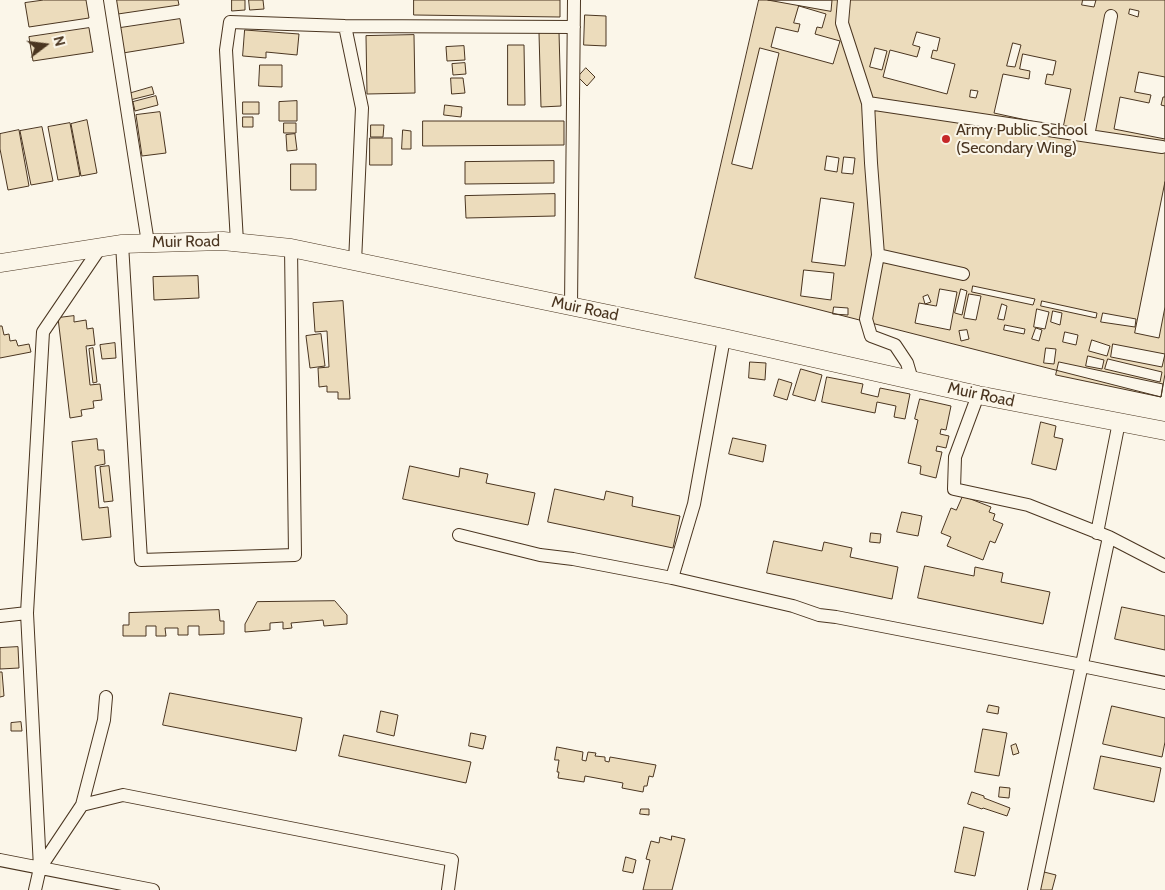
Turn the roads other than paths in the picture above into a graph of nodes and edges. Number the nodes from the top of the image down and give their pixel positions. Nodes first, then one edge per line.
1 (110, 0) edge
2 (574, 0) edge
3 (844, 0) edge
4 (1112, 16) dead end
5 (345, 26) junction
6 (574, 27) junction
7 (868, 103) junction
8 (1088, 136) junction
9 (1162, 147) dead end
10 (237, 242) junction
11 (148, 243) junction
12 (122, 244) junction
13 (100, 248) junction
14 (291, 248) junction
15 (878, 255) junction
16 (355, 262) junction
17 (0, 263) edge
18 (963, 274) dead end
19 (571, 306) junction
20 (724, 338) junction
21 (912, 380) junction
22 (978, 395) junction
23 (1119, 422) junction
24 (1165, 431) edge
25 (459, 535) dead end
26 (1103, 535) junction
27 (1165, 566) edge
28 (672, 578) junction
29 (27, 613) junction
30 (0, 616) edge
31 (1082, 665) junction
32 (1165, 682) edge
33 (106, 697) dead end
34 (82, 806) junction
35 (0, 860) edge
36 (40, 868) junction
37 (35, 890) edge
38 (153, 890) edge
39 (448, 890) edge
40 (1034, 890) edge

1 - 11 street
2 - 6 street
3 - 7 street
4 - 8 street
5 - 6 street
5 - 10 street
5 - 16 street
6 - 19 street
7 - 8 street
7 - 15 street
8 - 9 street
10 - 11 main road, Muir Road
10 - 14 main road, Muir Road
11 - 12 main road, Muir Road
12 - 13 main road, Muir Road
12 - 14 street
13 - 17 main road, Muir Road
13 - 29 street
14 - 16 main road, Muir Road
15 - 18 street
15 - 21 street
16 - 19 main road, Muir Road
19 - 20 main road, Muir Road
20 - 21 main road, Muir Road
20 - 28 street
21 - 22 main road, Muir Road
22 - 23 main road, Muir Road
22 - 26 street
23 - 24 main road, Muir Road
23 - 26 street
25 - 28 street
26 - 27 street
26 - 31 street
28 - 31 street
29 - 30 street
29 - 36 street
31 - 32 street
31 - 40 street
33 - 34 street
34 - 36 street
34 - 39 street
35 - 36 street
36 - 37 street
36 - 38 street

